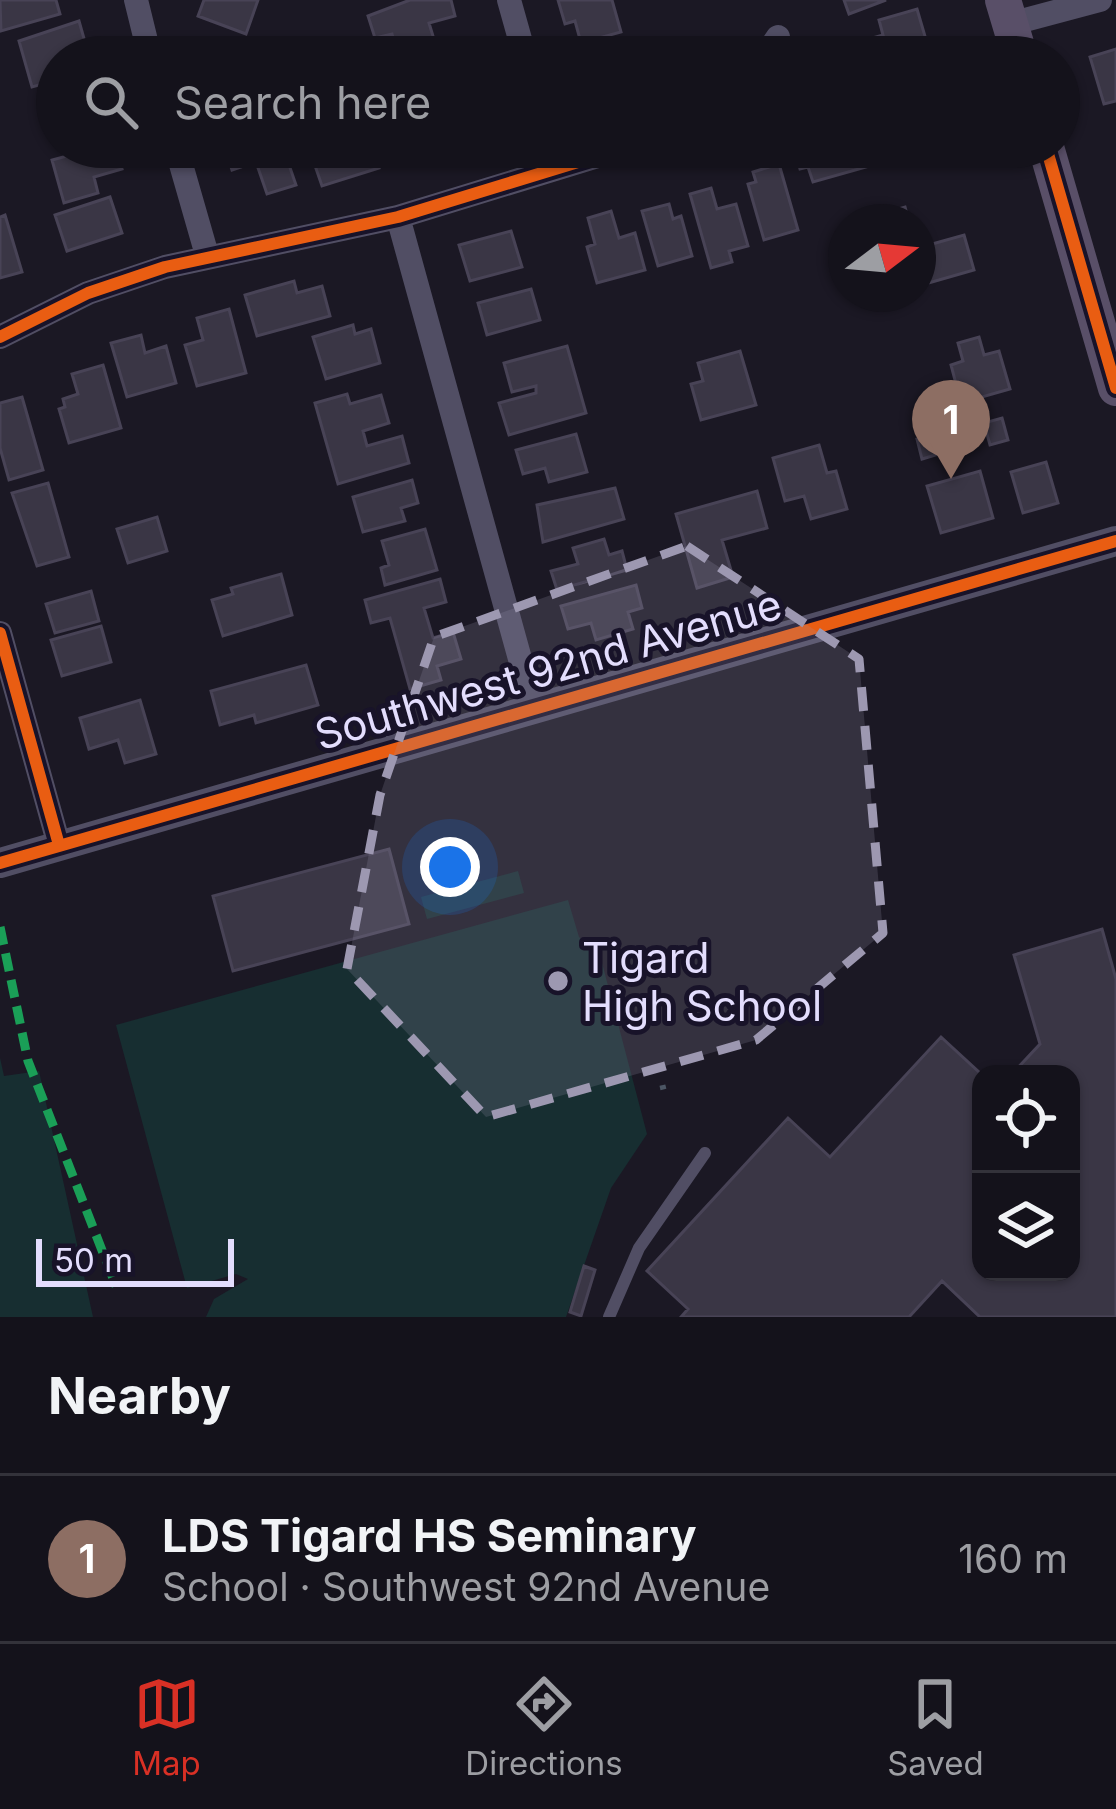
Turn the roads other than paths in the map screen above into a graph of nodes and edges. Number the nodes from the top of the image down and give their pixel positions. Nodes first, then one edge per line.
1 (136, 0) edge
2 (509, 0) edge
3 (1100, 0) edge
4 (1011, 27) edge
5 (145, 36) edge
6 (519, 36) edge
7 (182, 168) edge
8 (528, 168) edge
9 (1052, 168) edge
10 (398, 217) junction
11 (207, 255) junction
12 (0, 337) edge
13 (1116, 388) edge
14 (1116, 541) edge
15 (0, 633) edge
16 (533, 706) junction
17 (59, 845) junction
18 (0, 863) edge
19 (706, 1153) dead end
20 (609, 1317) edge

1 - 5 street
2 - 6 street
3 - 4 street
7 - 11 street
8 - 10 street
9 - 13 main road
10 - 11 street
10 - 16 street
11 - 12 street
14 - 16 street, Southwest 92nd Avenue
15 - 17 street
16 - 17 street, Southwest 92nd Avenue
17 - 18 street, Southwest 92nd Avenue
19 - 20 lane

